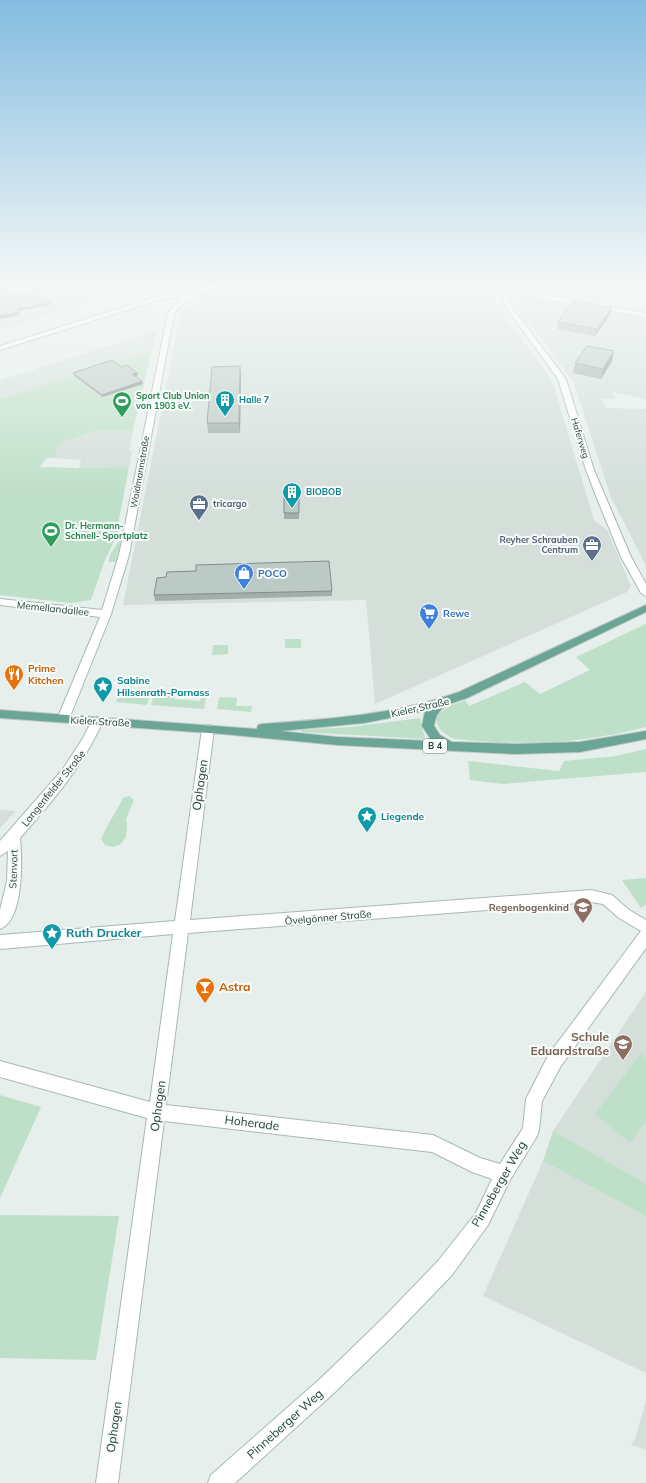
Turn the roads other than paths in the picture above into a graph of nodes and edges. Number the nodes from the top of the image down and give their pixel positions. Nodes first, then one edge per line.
1 (163, 354) edge
2 (544, 354) edge
3 (646, 593) edge
4 (0, 602) edge
5 (646, 608) edge
6 (106, 614) junction
7 (441, 704) junction
8 (0, 714) edge
9 (63, 719) junction
10 (97, 721) junction
11 (216, 730) junction
12 (646, 735) edge
13 (452, 747) junction
14 (13, 836) junction
15 (0, 850) edge
16 (0, 923) edge
17 (181, 927) junction
18 (646, 928) edge
19 (646, 936) edge
20 (0, 942) edge
21 (0, 1069) edge
22 (158, 1112) junction
23 (504, 1174) junction
24 (107, 1483) edge
25 (219, 1483) edge

1 - 6 street, Waidmannstraße
2 - 3 street, Haferweg
4 - 6 street, Memellandallee
5 - 7 main road, Kieler Straße / B 4
6 - 9 street, Waidmannstraße
7 - 11 main road, Kieler Straße / B 4
7 - 13 main road, B 4
8 - 9 main road, Kieler Straße / B 4
9 - 10 main road, Kieler Straße / B 4
10 - 11 main road, Kieler Straße / B 4
10 - 14 street, Langenfelder Straße
11 - 13 main road, Kieler Straße / B 4
11 - 17 street, Ophagen
12 - 13 main road, Kieler Straße / B 4
14 - 15 street, Langenfelder Straße
14 - 16 street, Stenvort
17 - 18 street, Övelgönner Straße
17 - 20 street, Övelgönner Straße
17 - 22 street, Ophagen
19 - 23 street, Pinneberger Weg
21 - 22 street, Hoherade
22 - 23 street, Hoherade
22 - 24 street, Ophagen
23 - 25 street, Pinneberger Weg

